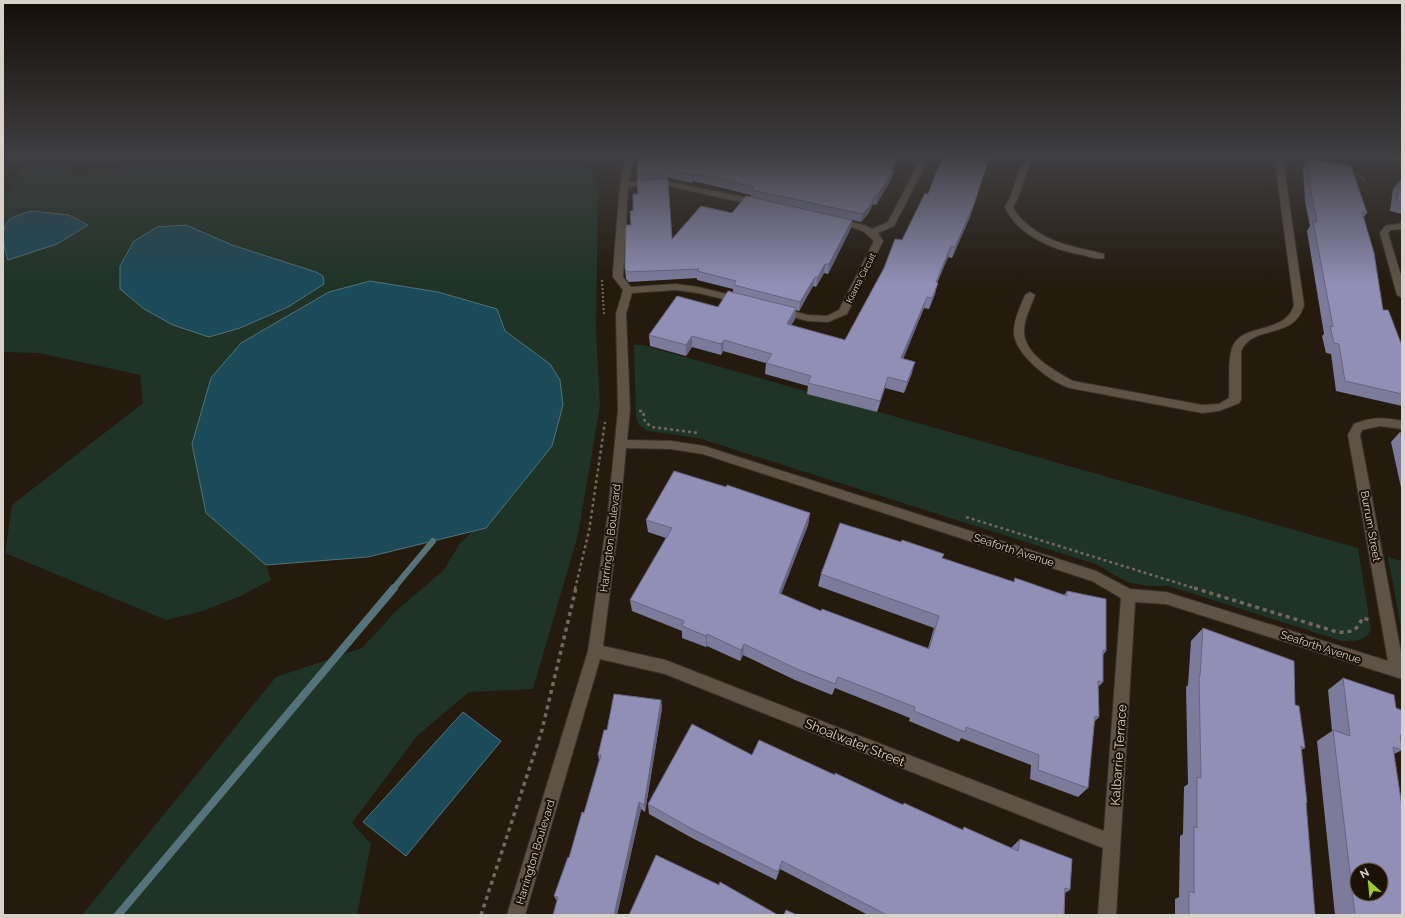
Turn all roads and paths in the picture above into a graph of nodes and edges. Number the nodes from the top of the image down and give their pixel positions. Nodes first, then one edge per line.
1 (623, 198) edge
2 (732, 198) edge
3 (905, 198) edge
4 (1014, 198) edge
5 (1284, 198) edge
6 (764, 205) edge
7 (825, 218) edge
8 (1402, 226) edge
9 (873, 232) junction
10 (1101, 256) dead end
11 (602, 272) dead end
12 (628, 290) junction
13 (1030, 295) dead end
14 (1402, 295) edge
15 (750, 303) edge
16 (772, 309) edge
17 (604, 320) dead end
18 (624, 410) junction
19 (1402, 425) edge
20 (705, 435) dead end
21 (620, 444) junction
22 (963, 516) dead end
23 (1128, 595) junction
24 (1388, 625) junction
25 (595, 651) junction
26 (1399, 672) edge
27 (1112, 843) junction
28 (481, 915) edge
29 (516, 915) edge
30 (1107, 915) edge

1 - 12 street
2 - 6 street
3 - 9 street
4 - 10 street
5 - 13 street
7 - 9 street
8 - 14 street
9 - 16 street, Kiama Circuit
11 - 17 path
12 - 15 street
12 - 18 street, Harrington Boulevard
18 - 20 path
18 - 21 street, Harrington Boulevard
18 - 28 path
19 - 24 street, Burrum Street
21 - 23 street, Seaforth Avenue
21 - 25 street, Harrington Boulevard
22 - 24 path
23 - 26 street, Seaforth Avenue
23 - 27 street, Kalbarrie Terrace
24 - 26 street, Burrum Street
25 - 27 street, Shoalwater Street
25 - 29 street, Harrington Boulevard
27 - 30 street, Kalbarrie Terrace

